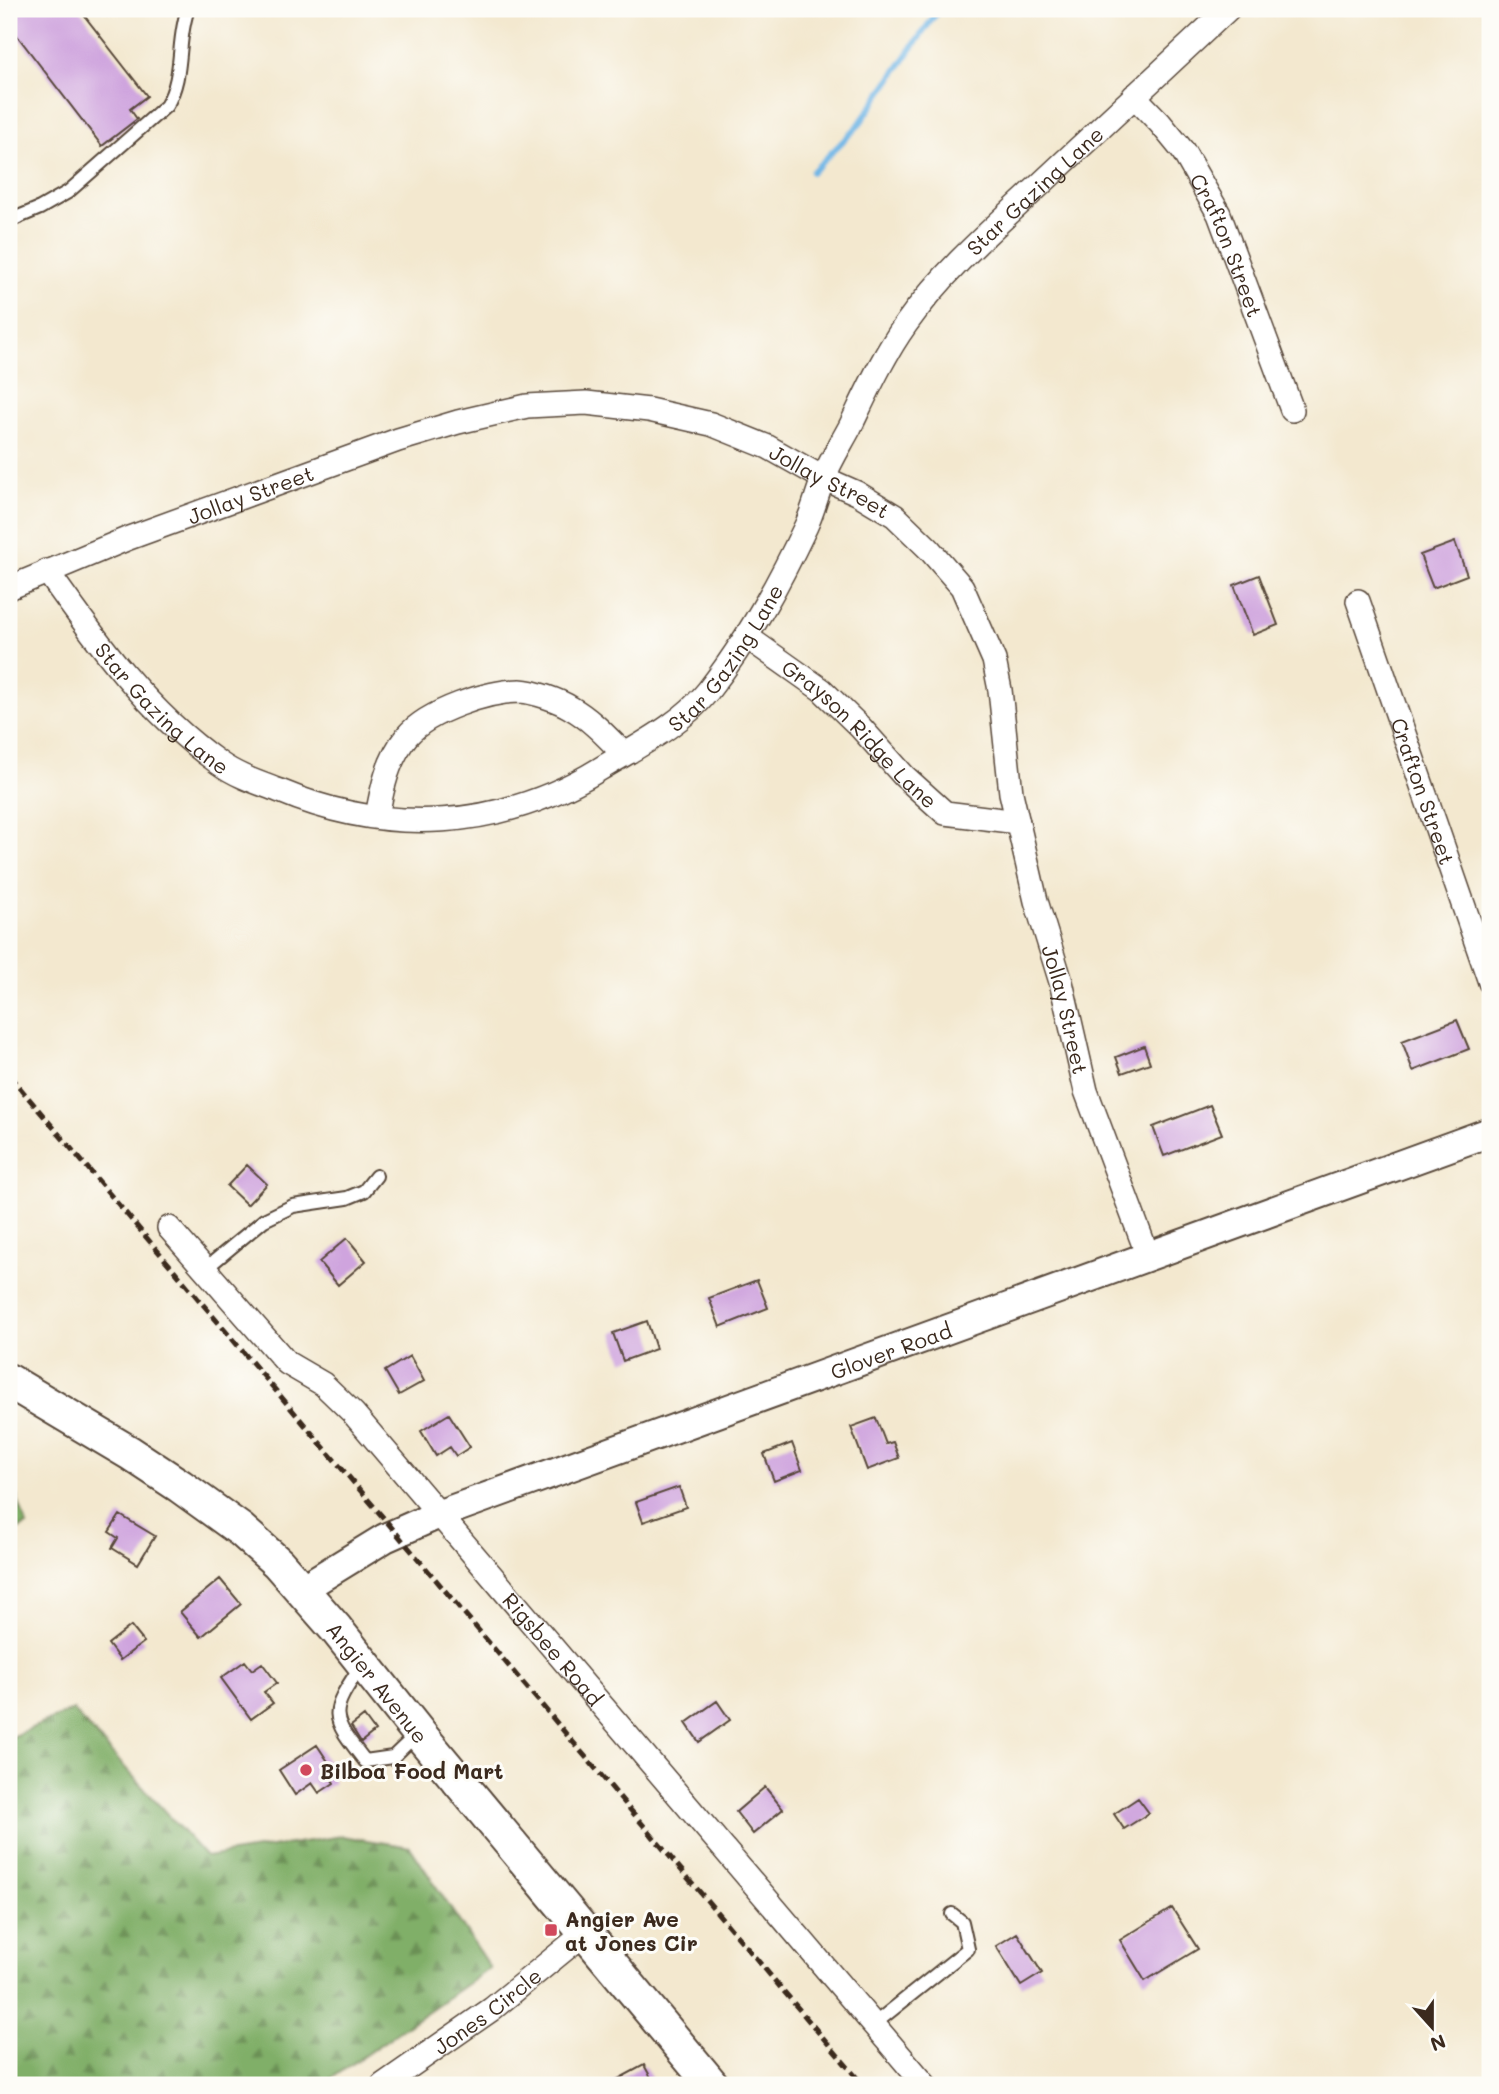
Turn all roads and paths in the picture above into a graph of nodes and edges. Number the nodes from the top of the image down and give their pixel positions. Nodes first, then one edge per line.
1 (188, 9) edge
2 (1227, 9) edge
3 (1134, 96) junction
4 (9, 221) edge
5 (1292, 410) dead end
6 (824, 478) junction
7 (47, 571) junction
8 (9, 588) edge
9 (1358, 601) dead end
10 (747, 637) junction
11 (624, 754) junction
12 (377, 817) junction
13 (1018, 822) junction
14 (1490, 982) edge
15 (1490, 1132) edge
16 (376, 1176) dead end
17 (169, 1228) dead end
18 (1148, 1256) junction
19 (205, 1269) junction
20 (9, 1381) edge
21 (437, 1514) junction
22 (302, 1589) junction
23 (363, 1663) junction
24 (419, 1732) junction
25 (952, 1914) dead end
26 (586, 1933) junction
27 (873, 2025) junction
28 (383, 2085) edge
29 (712, 2085) edge
30 (925, 2085) edge

1 - 4 lane
2 - 3 street, Star Gazing Lane
3 - 5 street, Crafton Street
3 - 6 street, Star Gazing Lane
6 - 7 street, Jollay Street
6 - 10 street, Star Gazing Lane
6 - 13 street, Jollay Street
7 - 8 street, Jollay Street
7 - 12 street, Star Gazing Lane
9 - 14 street, Crafton Street
10 - 11 street, Star Gazing Lane
10 - 13 street, Grayson Ridge Lane
11 - 12 street, Star Gazing Lane
11 - 12 street
13 - 18 street, Jollay Street
15 - 18 street, Glover Road
16 - 19 lane
17 - 19 street, Rigsbee Road
18 - 21 street, Glover Road
19 - 21 street, Rigsbee Road
20 - 22 main road, Angier Avenue
21 - 22 street, Glover Road
21 - 27 street, Rigsbee Road
22 - 23 main road, Angier Avenue
23 - 24 main road, Angier Avenue
23 - 24 lane
24 - 26 main road, Angier Avenue
25 - 27 lane
26 - 28 street, Jones Circle
26 - 29 main road, Angier Avenue
27 - 30 street, Rigsbee Road

